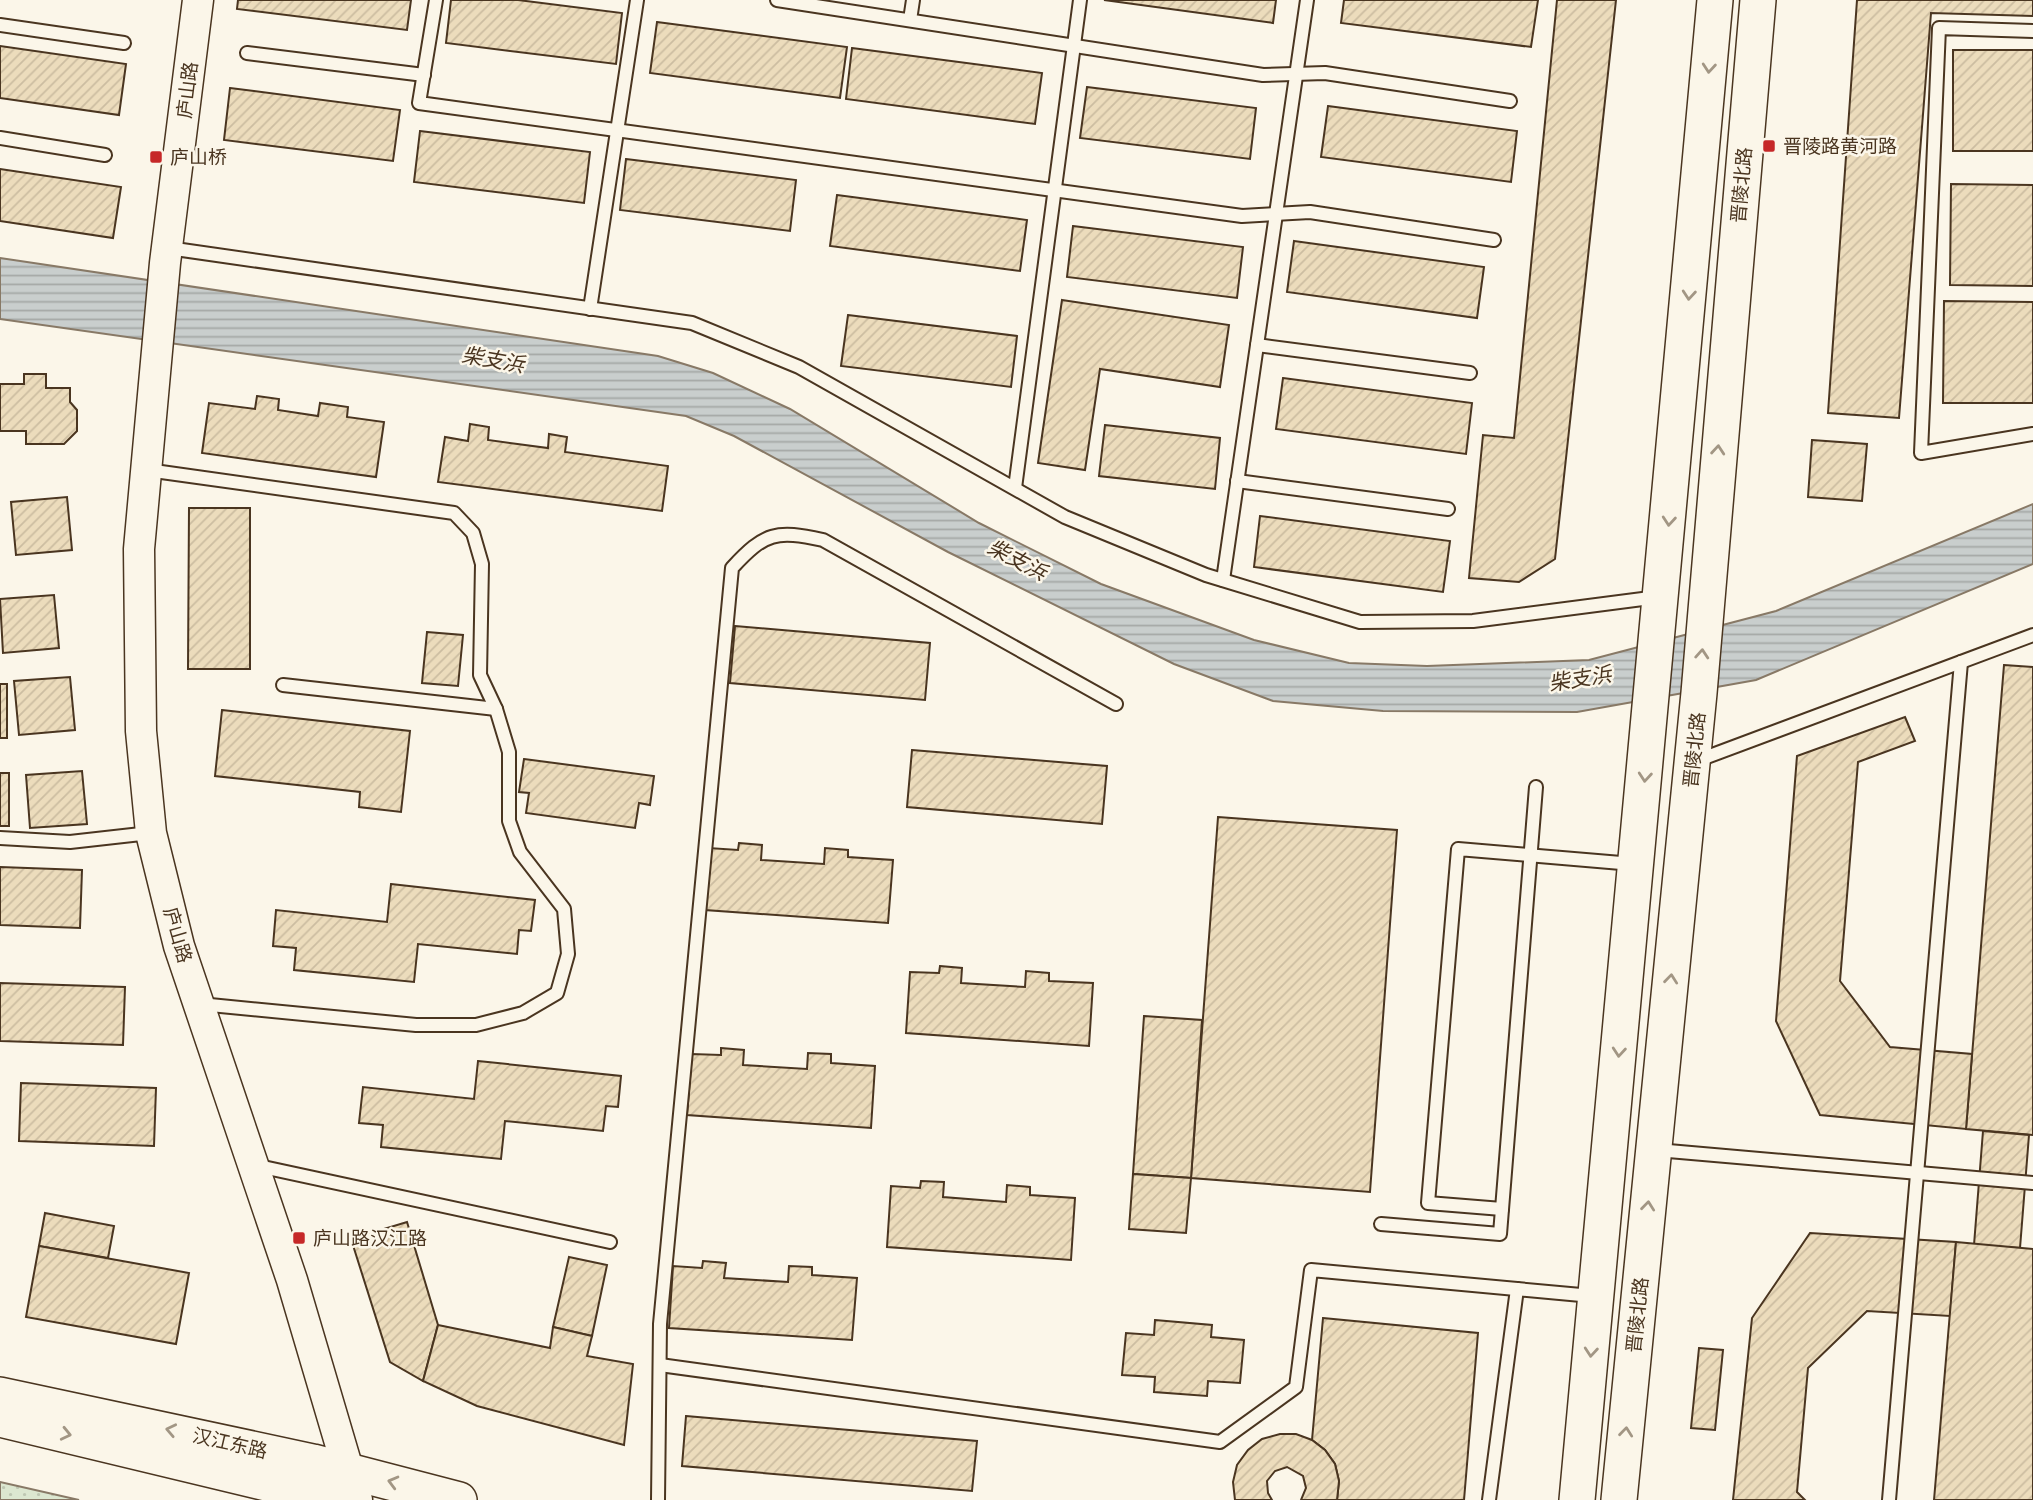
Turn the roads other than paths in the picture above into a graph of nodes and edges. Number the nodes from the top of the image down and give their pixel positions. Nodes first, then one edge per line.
1 (198, 0) edge
2 (436, 0) edge
3 (637, 0) edge
4 (777, 0) edge
5 (913, 0) edge
6 (1080, 0) edge
7 (1307, 0) edge
8 (1715, 0) edge
9 (1758, 0) edge
10 (910, 20) junction
11 (0, 25) edge
12 (2033, 31) edge
13 (124, 43) dead end
14 (1074, 46) junction
15 (247, 53) dead end
16 (1297, 74) junction
17 (424, 75) junction
18 (1510, 101) dead end
19 (617, 131) junction
20 (0, 138) edge
21 (105, 155) dead end
22 (1055, 190) junction
23 (1276, 214) junction
24 (1494, 240) dead end
25 (166, 256) junction
26 (590, 309) junction
27 (1257, 345) junction
28 (1471, 373) dead end
29 (2033, 434) edge
30 (146, 470) junction
31 (1237, 481) junction
32 (1015, 488) junction
33 (1448, 509) dead end
34 (1223, 580) junction
35 (1662, 597) junction
36 (2033, 635) edge
37 (1961, 662) junction
38 (283, 685) dead end
39 (1116, 704) dead end
40 (496, 709) junction
41 (1692, 762) junction
42 (1536, 787) dead end
43 (151, 833) junction
44 (0, 838) edge
45 (1531, 855) junction
46 (1637, 864) junction
47 (200, 1004) junction
48 (1654, 1149) junction
49 (254, 1166) junction
50 (1917, 1173) junction
51 (2033, 1184) edge
52 (1502, 1209) junction
53 (1381, 1224) dead end
54 (610, 1242) dead end
55 (1517, 1289) junction
56 (1596, 1297) junction
57 (660, 1365) junction
58 (0, 1395) edge
59 (0, 1419) edge
60 (348, 1490) edge
61 (459, 1500) edge
62 (658, 1500) edge
63 (1489, 1500) edge
64 (1577, 1500) edge
65 (1619, 1500) edge
66 (1889, 1500) edge

1 - 25 street, 庐山路
2 - 17 lane
3 - 19 lane
4 - 10 lane
5 - 10 lane
6 - 14 lane
7 - 16 lane
8 -> 35 main road
41 -> 9 main road, 晋陵北路
10 - 14 lane
11 - 13 lane
12 - 29 lane
14 - 16 lane
14 - 22 lane
15 - 17 lane
16 - 18 lane
16 - 23 lane
17 - 19 lane
19 - 22 lane
19 - 26 lane
20 - 21 lane
22 - 23 lane
22 - 32 lane
23 - 24 lane
23 - 27 lane
25 - 26 lane
25 - 30 street, 庐山路
26 - 32 lane
27 - 28 lane
27 - 31 lane
30 - 40 lane
30 - 43 street, 庐山路
31 - 33 lane
31 - 34 lane
32 - 34 lane
34 - 35 lane
35 -> 46 main road
36 - 37 lane
37 - 41 lane
37 - 50 lane
38 - 40 lane
39 - 57 lane
40 - 47 lane
48 -> 41 main road, 晋陵北路
42 - 45 lane
43 - 44 lane
43 - 47 street, 庐山路
45 - 46 lane
45 - 52 lane
45 - 52 lane
46 -> 56 main road
47 - 49 street, 庐山路
48 - 50 lane
65 -> 48 main road, 晋陵北路
49 - 54 lane
49 - 60 street, 庐山路
50 - 51 lane
50 - 66 lane
52 - 53 lane
55 - 56 lane
55 - 57 lane
55 - 63 lane
56 -> 64 main road
57 - 62 lane
60 -> 58 main road, 汉江东路
59 -> 60 main road, 汉江东路
61 -> 60 main road, 汉江东路

